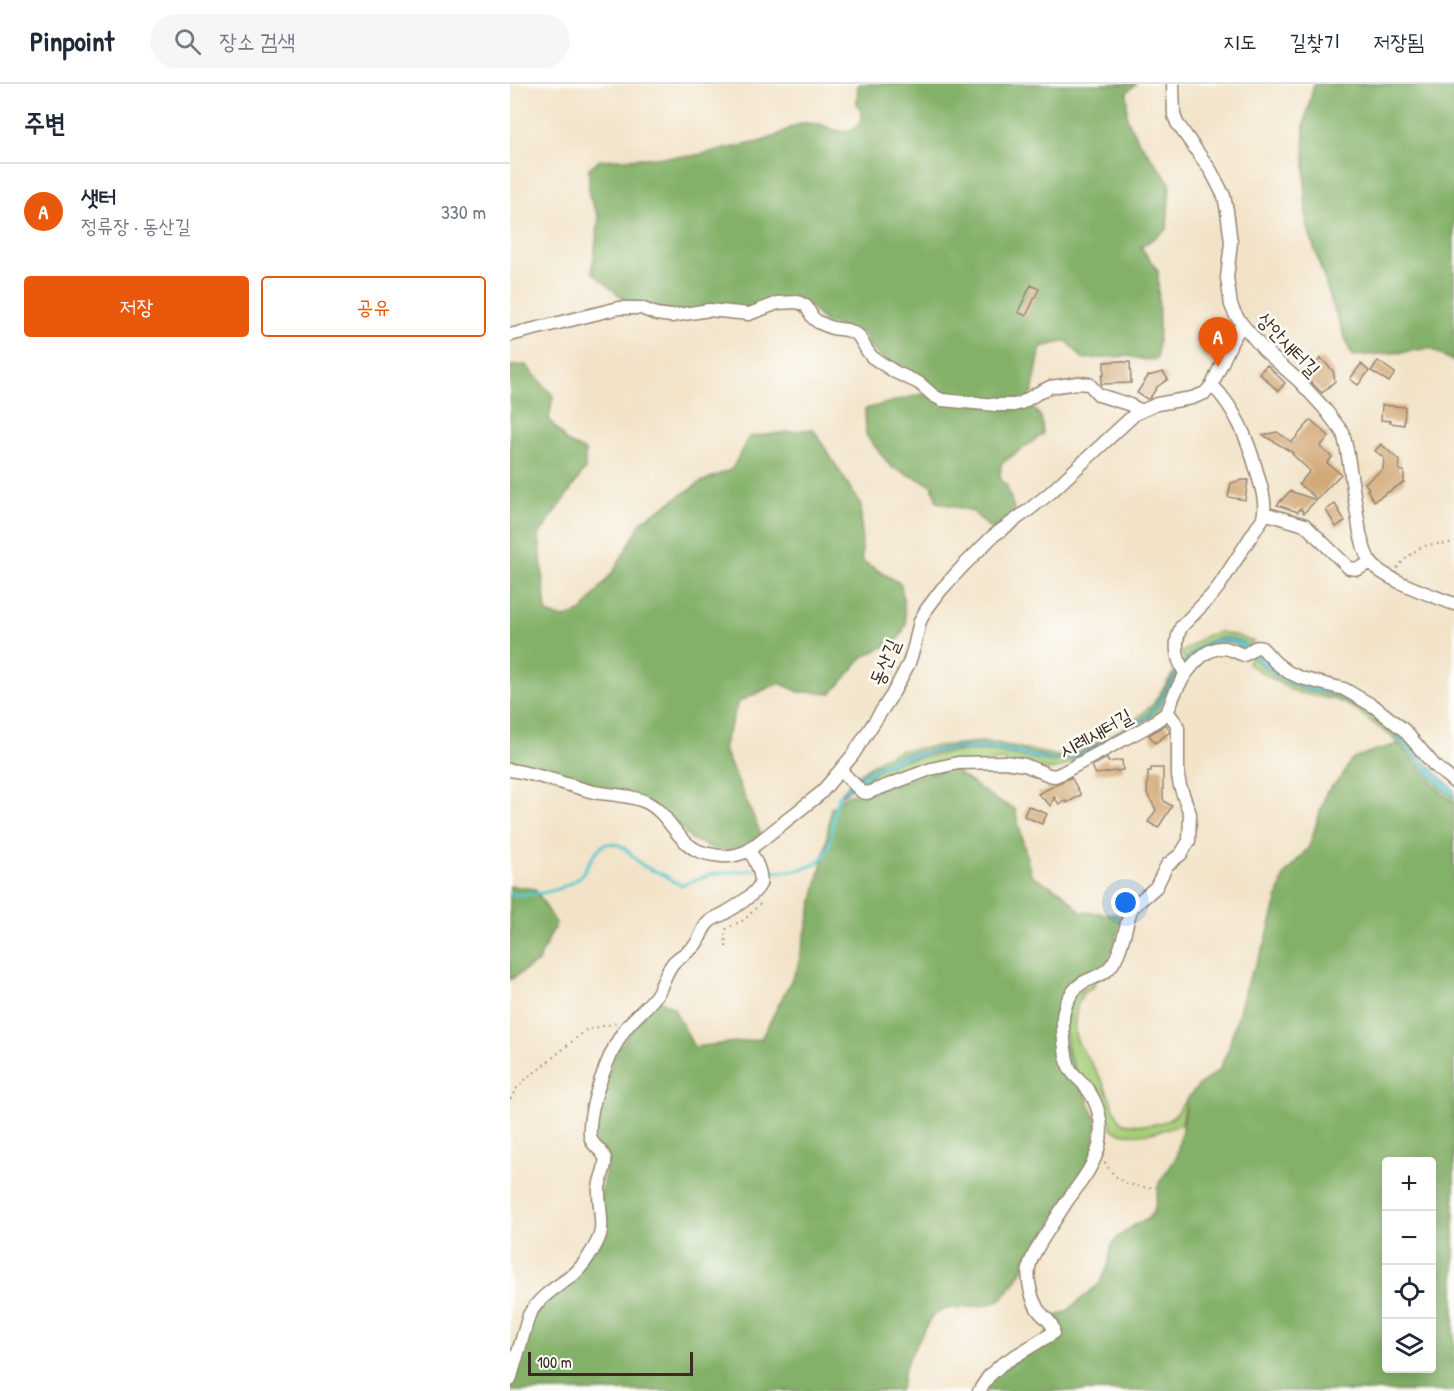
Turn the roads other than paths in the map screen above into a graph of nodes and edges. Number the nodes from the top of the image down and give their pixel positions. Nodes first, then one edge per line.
1 (1173, 84) edge
2 (1242, 324) junction
3 (510, 335) edge
4 (1212, 385) junction
5 (1140, 410) junction
6 (1264, 513) junction
7 (1371, 562) junction
8 (1454, 604) edge
9 (1182, 669) junction
10 (1167, 711) junction
11 (510, 770) edge
12 (850, 780) junction
13 (1454, 782) edge
14 (750, 850) junction
15 (551, 1277) dead end
16 (567, 1279) junction
17 (510, 1380) edge
18 (979, 1391) edge

1 - 2 street, 상안새터길
2 - 4 street
2 - 7 street, 상안새터길
3 - 5 street
4 - 5 street, 동산길
4 - 6 street
5 - 12 street, 동산길
6 - 7 street
6 - 9 street
7 - 8 street, 상안새터길
9 - 10 street, 시례새터길
9 - 13 street, 시례새터길
10 - 12 street, 시례새터길
10 - 18 street
11 - 14 street, 동산길
12 - 14 street, 동산길
14 - 16 street
15 - 16 street
16 - 17 street

